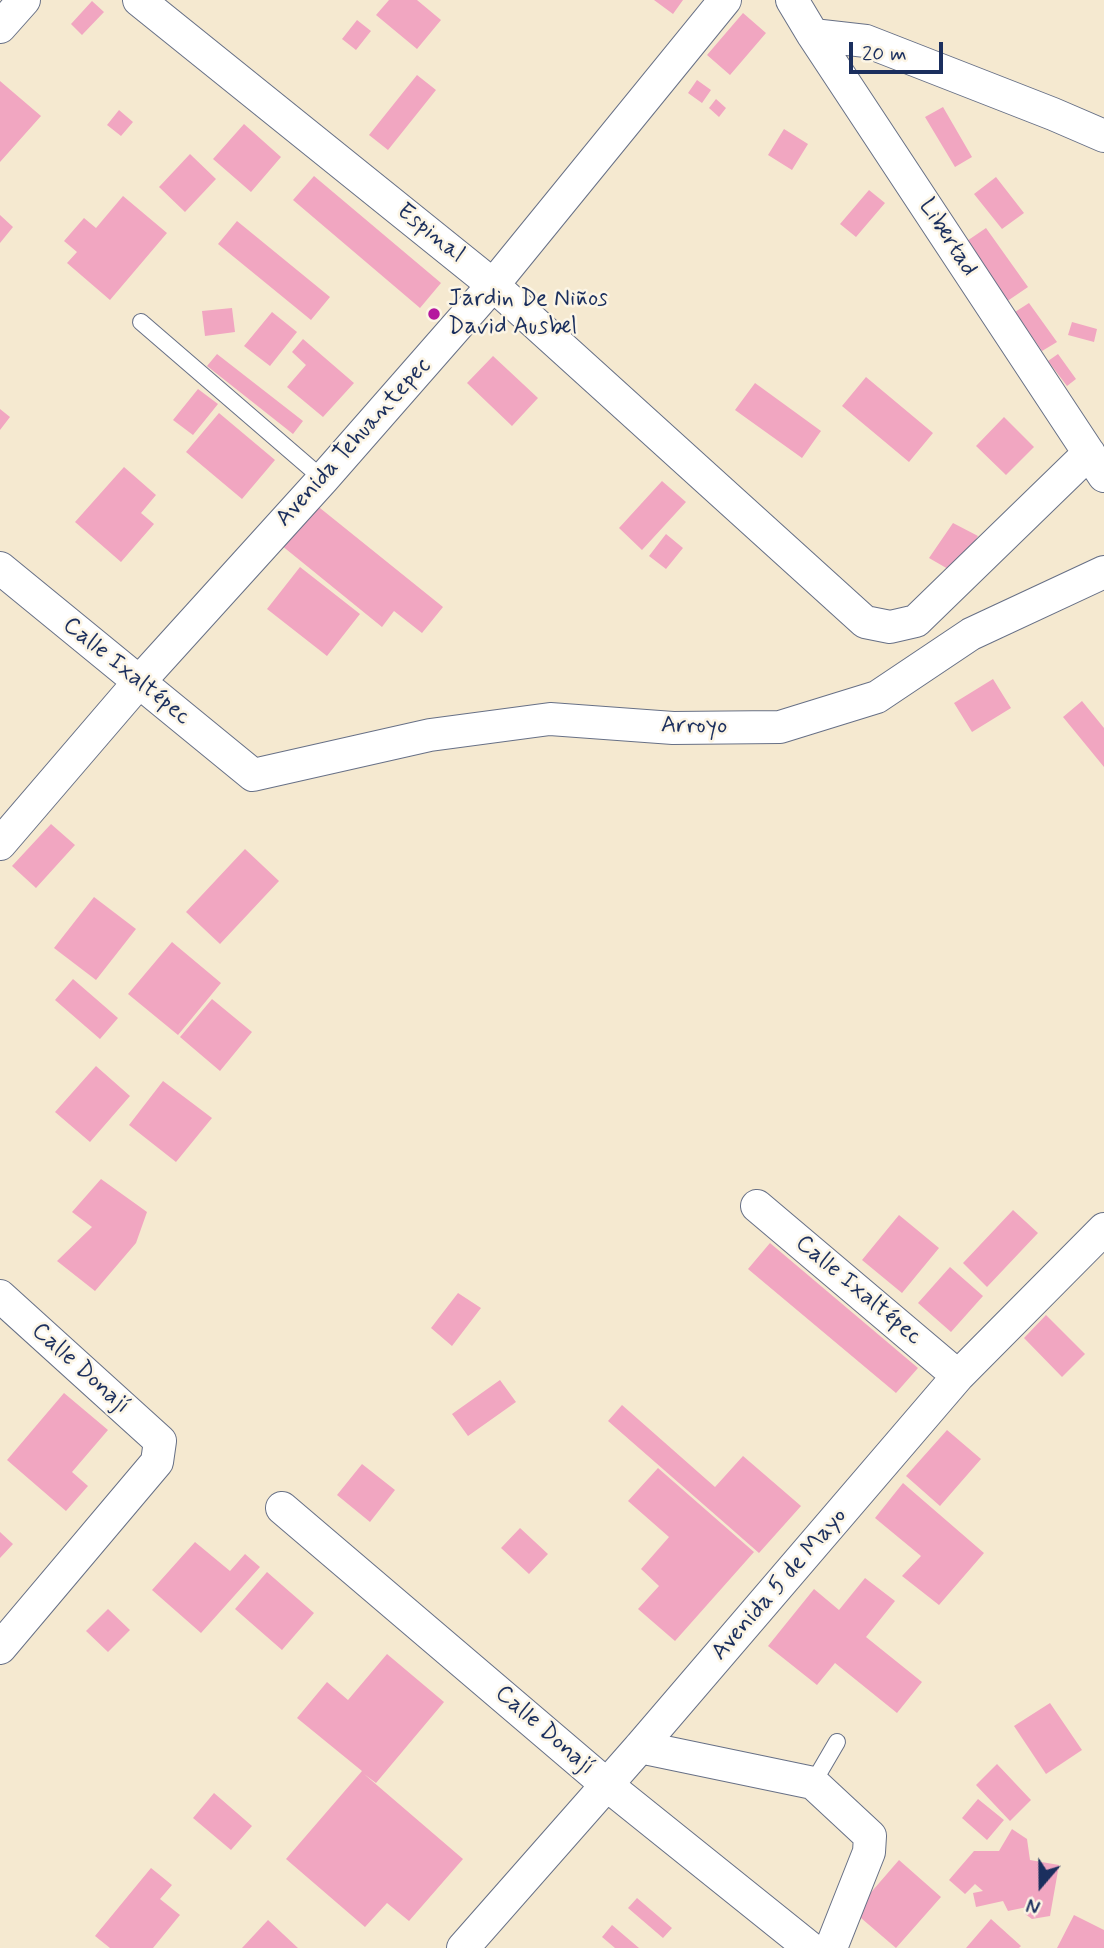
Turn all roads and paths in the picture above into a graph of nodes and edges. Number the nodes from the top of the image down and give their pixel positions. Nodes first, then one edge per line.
1 (24, 0) edge
2 (139, 0) edge
3 (725, 0) edge
4 (792, 0) edge
5 (0, 26) edge
6 (813, 35) junction
7 (1104, 136) edge
8 (493, 285) junction
9 (141, 322) dead end
10 (1097, 465) edge
11 (323, 479) junction
12 (0, 568) edge
13 (1104, 572) edge
14 (139, 682) junction
15 (253, 775) joint
16 (0, 844) edge
17 (757, 1206) dead end
18 (1104, 1229) edge
19 (0, 1296) edge
20 (958, 1376) junction
21 (282, 1507) dead end
22 (0, 1648) edge
23 (837, 1742) dead end
24 (640, 1747) junction
25 (813, 1783) junction
26 (607, 1785) junction
27 (463, 1948) edge
28 (810, 1948) edge
29 (831, 1948) edge

1 - 5 street
2 - 8 street, Espinal
3 - 8 street, Avenida Tehuantepec
4 - 6 street, Libertad
6 - 7 street
6 - 10 street, Libertad
8 - 10 street, Espinal
8 - 11 street, Avenida Tehuantepec
9 - 11 lane
11 - 14 street, Avenida Tehuantepec
12 - 14 street, Calle Ixaltépec
13 - 15 street, Arroyo
14 - 15 street, Calle Ixaltépec
14 - 16 street, Avenida Tehuantepec
17 - 20 street, Calle Ixaltépec
18 - 20 street, Avenida 5 de Mayo
19 - 22 street, Calle Donají
20 - 24 street, Avenida 5 de Mayo
21 - 26 street, Calle Donají
23 - 25 lane
24 - 25 street
24 - 26 street, Avenida 5 de Mayo
25 - 29 street
26 - 27 street, Avenida 5 de Mayo
26 - 28 street, Calle Donají

